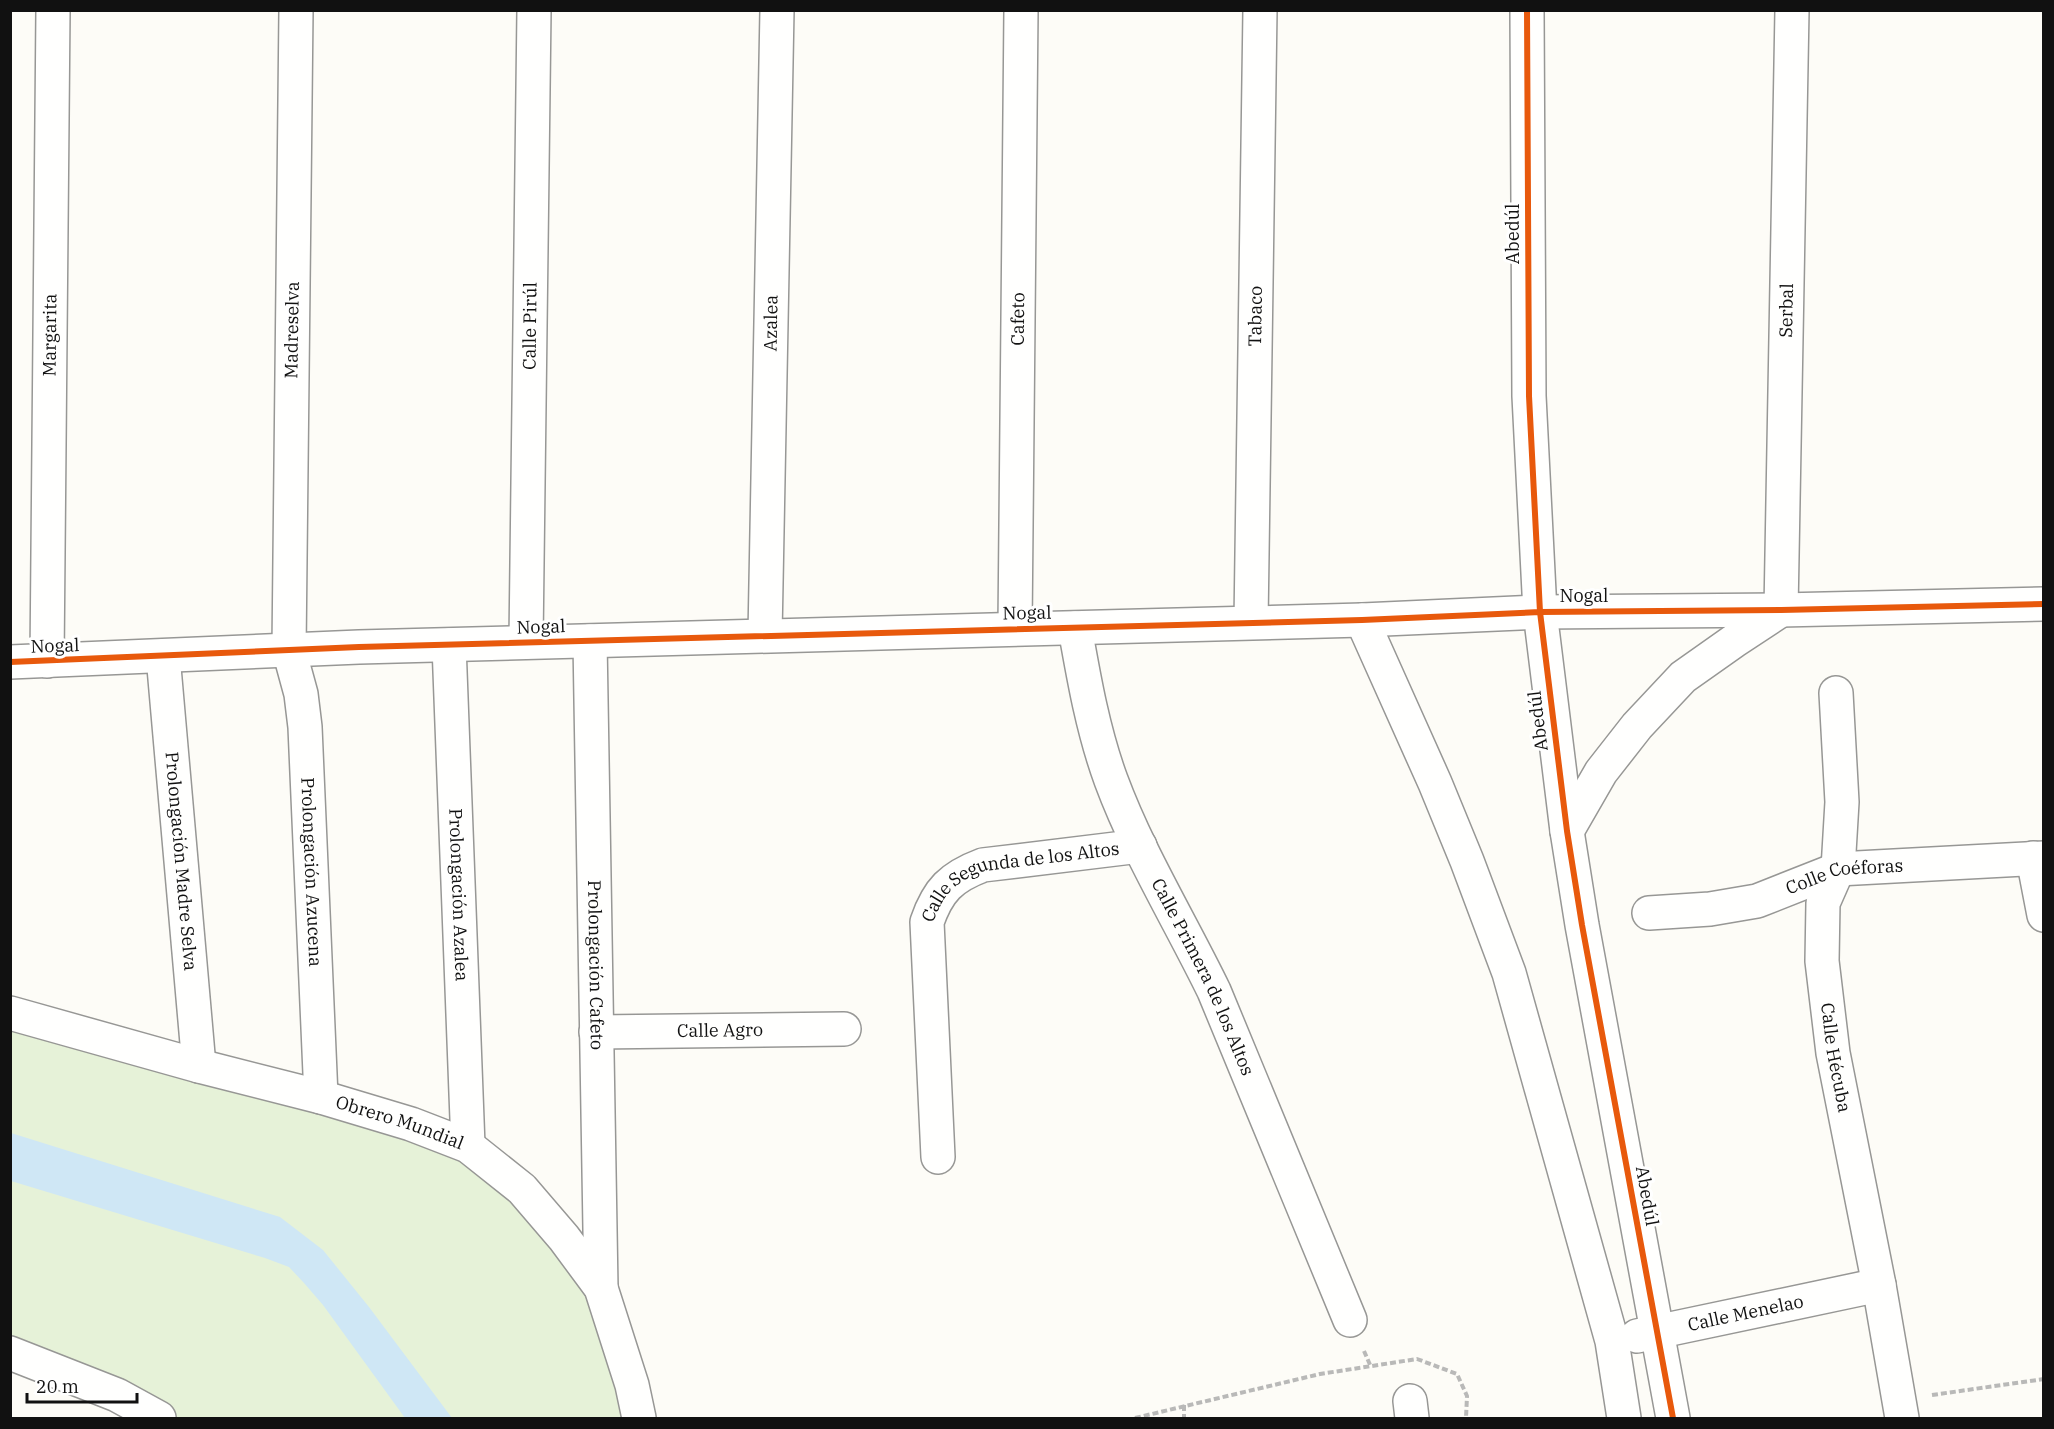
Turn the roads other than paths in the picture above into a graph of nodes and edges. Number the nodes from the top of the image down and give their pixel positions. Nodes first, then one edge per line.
1 (53, 10) edge
2 (296, 10) edge
3 (534, 10) edge
4 (777, 10) edge
5 (1021, 10) edge
6 (1260, 10) edge
7 (1527, 10) edge
8 (1792, 10) edge
9 (2043, 604) edge
10 (1781, 610) junction
11 (1540, 612) junction
12 (1362, 620) junction
13 (1251, 622) junction
14 (1015, 628) junction
15 (1075, 628) junction
16 (765, 635) junction
17 (590, 641) junction
18 (526, 642) junction
19 (449, 645) junction
20 (289, 650) junction
21 (163, 656) junction
22 (47, 661) junction
23 (10, 662) edge
24 (1836, 693) dead end
25 (1567, 831) junction
26 (1140, 846) junction
27 (2038, 858) edge
28 (1838, 869) junction
29 (1650, 913) dead end
30 (2043, 915) edge
31 (10, 1013) edge
32 (844, 1029) dead end
33 (596, 1032) junction
34 (199, 1066) junction
35 (321, 1097) junction
36 (468, 1146) junction
37 (938, 1157) dead end
38 (1879, 1285) junction
39 (601, 1288) junction
40 (1350, 1320) dead end
41 (1657, 1332) junction
42 (1612, 1341) junction
43 (10, 1353) edge
44 (1901, 1409) edge
45 (159, 1419) edge
46 (639, 1419) edge
47 (1624, 1419) edge
48 (1673, 1419) edge

1 - 22 street, Margarita
2 - 20 street, Madreselva
3 - 18 street, Calle Pirúl
4 - 16 street, Azalea
5 - 14 street, Cafeto
6 - 13 street, Tabaco
7 - 11 street, Abedúl
8 - 10 street, Serbal
9 - 10 street, Nogal
10 - 11 street, Nogal
10 - 25 street
11 - 12 street, Nogal
11 - 25 street, Abedúl
12 - 13 street, Nogal
12 - 42 street
13 - 15 street, Nogal
14 - 15 street, Nogal
14 - 16 street, Nogal
15 - 26 street, Calle Primera de los Altos
16 - 17 street, Nogal
17 - 18 street, Nogal
17 - 33 street, Prolongación Cafeto
18 - 19 street, Nogal
19 - 20 street, Nogal
19 - 36 street, Prolongación Azalea
20 - 21 street, Nogal
20 - 35 street, Prolongación Azucena
21 - 22 street, Nogal
21 - 34 street, Prolongación Madre Selva
22 - 23 street, Nogal
24 - 28 street, Calle Hécuba
25 - 41 street, Abedúl
26 - 37 street, Calle Segunda de los Altos
26 - 40 street, Calle Primera de los Altos
27 - 28 street, Colle Coéforas
27 - 30 street
28 - 29 street, Colle Coéforas
28 - 38 street, Calle Hécuba
31 - 34 street, Obrero Mundial
32 - 33 street, Calle Agro
33 - 39 street, Prolongación Cafeto
34 - 35 street, Obrero Mundial
35 - 36 street, Obrero Mundial
36 - 39 street, Obrero Mundial
38 - 41 street, Calle Menelao
38 - 44 street, Calle Hécuba
39 - 46 street, Obrero Mundial
41 - 42 street, Calle Menelao
41 - 48 street, Abedúl
42 - 47 street
43 - 45 street

